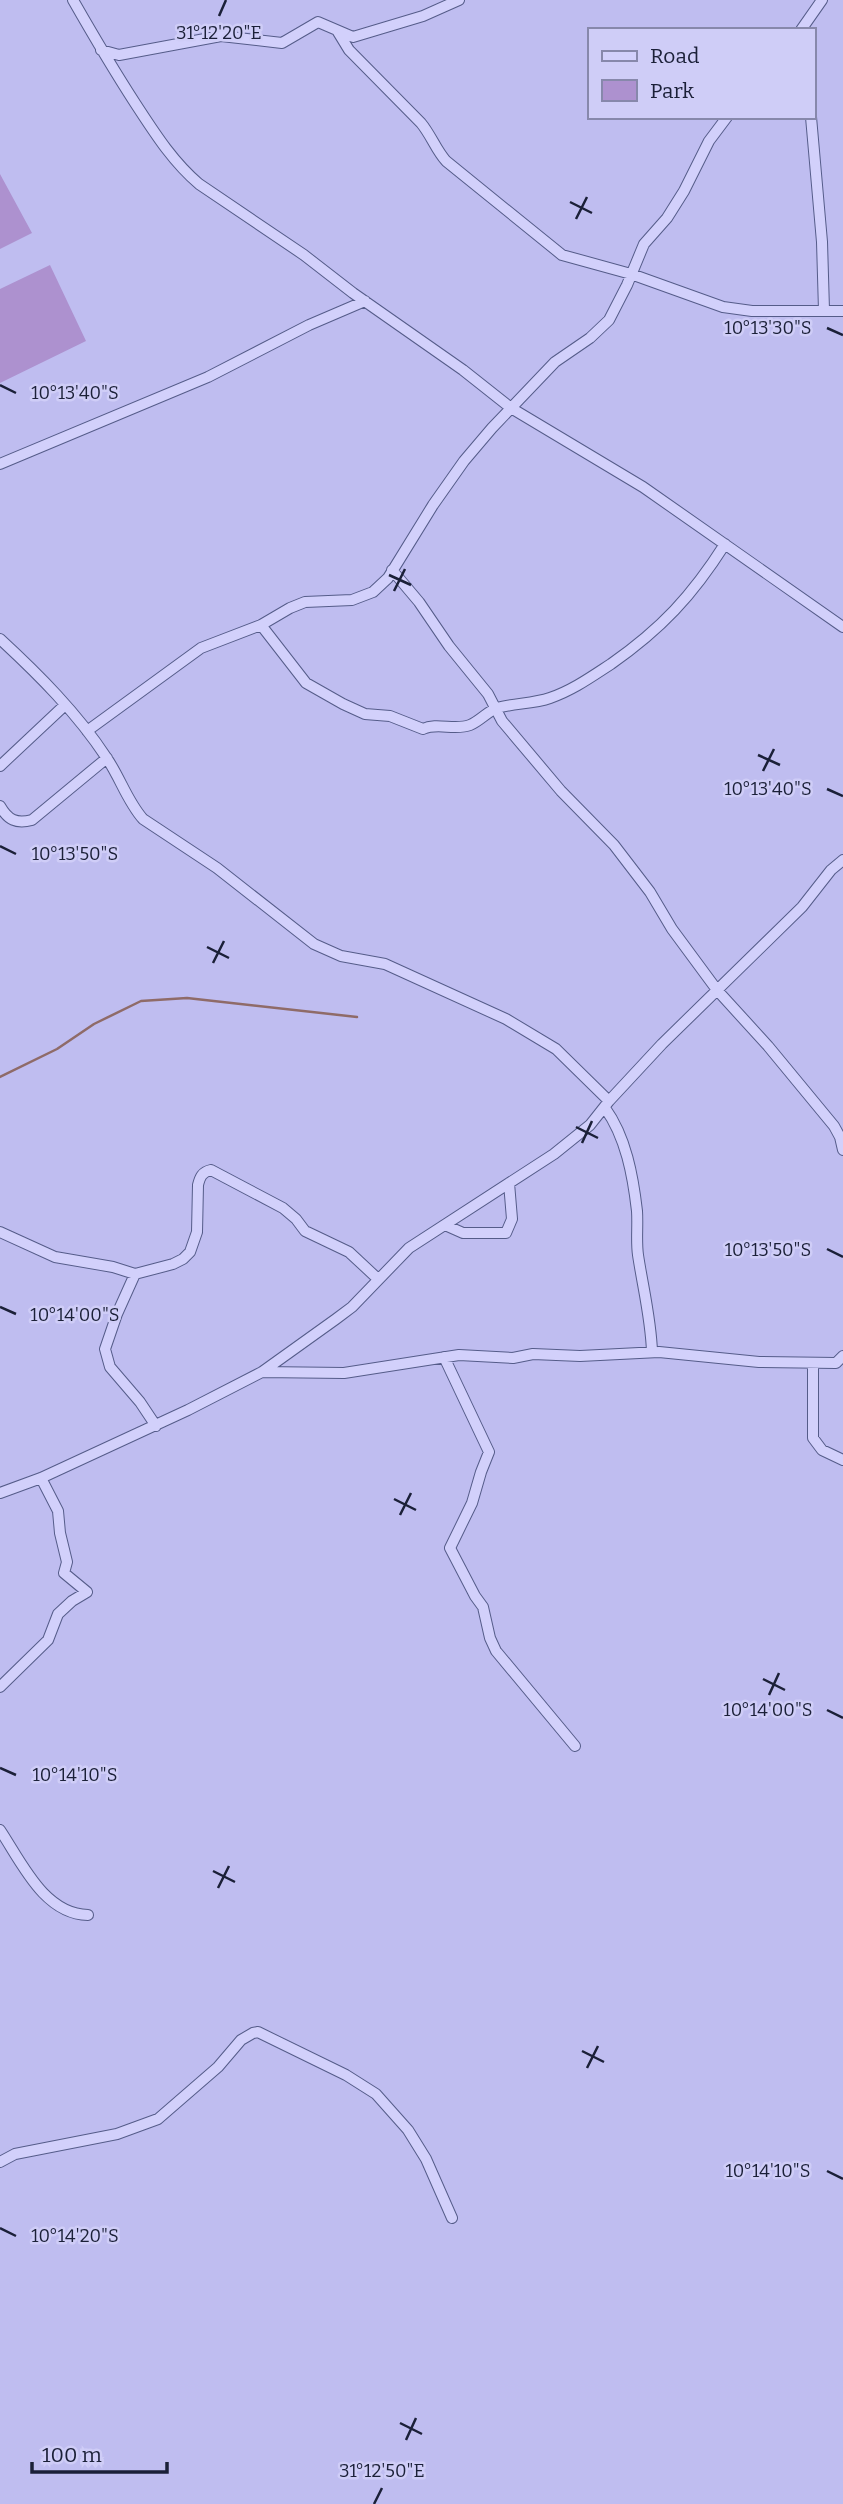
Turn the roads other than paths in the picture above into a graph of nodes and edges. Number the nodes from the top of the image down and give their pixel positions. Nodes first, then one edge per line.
1 (73, 0) edge
2 (459, 0) edge
3 (821, 0) edge
4 (802, 28) edge
5 (338, 32) junction
6 (101, 50) junction
7 (726, 119) edge
8 (811, 119) edge
9 (631, 274) junction
10 (365, 301) junction
11 (824, 310) junction
12 (843, 311) edge
13 (511, 408) junction
14 (0, 464) edge
15 (725, 544) junction
16 (393, 570) junction
17 (261, 625) junction
18 (843, 627) edge
19 (0, 639) edge
20 (65, 705) junction
21 (496, 708) junction
22 (87, 731) junction
23 (107, 758) junction
24 (0, 766) edge
25 (0, 806) edge
26 (3, 818) edge
27 (843, 860) edge
28 (717, 990) junction
29 (607, 1105) junction
30 (843, 1150) edge
31 (509, 1183) junction
32 (445, 1225) junction
33 (0, 1232) edge
34 (135, 1274) junction
35 (378, 1279) junction
36 (652, 1352) junction
37 (444, 1357) junction
38 (841, 1361) edge
39 (813, 1363) junction
40 (262, 1372) junction
41 (156, 1426) junction
42 (843, 1460) edge
43 (41, 1478) junction
44 (0, 1493) edge
45 (0, 1687) edge
46 (575, 1746) dead end
47 (0, 1830) edge
48 (88, 1915) dead end
49 (0, 2162) edge
50 (452, 2218) dead end

1 - 6 street
2 - 5 street
3 - 4 street
5 - 6 street
5 - 9 street
6 - 10 street
7 - 9 street
8 - 11 street
9 - 11 street
9 - 13 street
10 - 13 street
10 - 14 street
11 - 12 street
13 - 15 street
13 - 16 street
15 - 18 street
15 - 21 street
16 - 17 street
16 - 21 street
17 - 21 street
17 - 22 street
19 - 20 street
20 - 22 street
20 - 24 street
21 - 28 street
22 - 23 street
23 - 26 street
23 - 29 street
25 - 26 street
27 - 28 street
28 - 29 street
28 - 30 street
29 - 31 street
29 - 36 street
31 - 32 street
31 - 32 street
32 - 35 street
33 - 34 street
34 - 35 street
34 - 41 street
35 - 40 street
36 - 37 street
36 - 39 street
37 - 40 street
37 - 46 street
38 - 39 street
39 - 42 street
40 - 41 street
41 - 43 street
43 - 44 street
43 - 45 street
47 - 48 street
49 - 50 street

